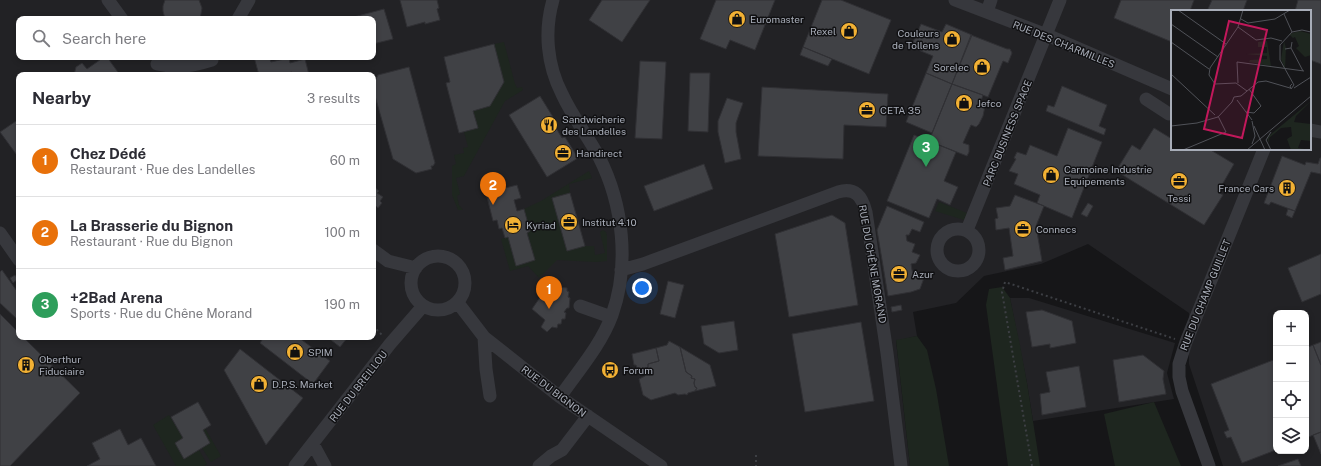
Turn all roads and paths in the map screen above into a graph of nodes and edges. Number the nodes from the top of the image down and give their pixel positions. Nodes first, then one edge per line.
1 (108, 0) edge
2 (249, 0) edge
3 (553, 0) edge
4 (955, 0) edge
5 (992, 0) edge
6 (1060, 0) edge
7 (987, 12) junction
8 (120, 16) edge
9 (240, 16) edge
10 (1047, 35) junction
11 (208, 60) edge
12 (212, 60) edge
13 (155, 61) edge
14 (164, 72) edge
15 (206, 72) edge
16 (1171, 89) edge
17 (1146, 99) dead end
18 (1169, 114) dead end
19 (1311, 130) edge
20 (1321, 132) edge
21 (1264, 150) edge
22 (967, 230) dead end
23 (0, 233) edge
24 (376, 252) edge
25 (16, 256) edge
26 (416, 268) junction
27 (622, 270) junction
28 (458, 302) junction
29 (422, 306) junction
30 (580, 306) dead end
31 (611, 317) junction
32 (484, 337) junction
33 (1186, 342) junction
34 (490, 396) dead end
35 (560, 397) junction
36 (588, 416) junction
37 (313, 444) junction
38 (756, 455) dead end
39 (294, 466) edge
40 (325, 466) edge
41 (539, 466) edge
42 (661, 466) edge
43 (756, 466) edge
44 (902, 466) edge
45 (1032, 466) edge
46 (1209, 466) edge

1 - 8 street
2 - 9 street
3 - 27 street
4 - 7 street, RUE DES CHARMILLES
5 - 7 street
6 - 10 street, PARC BUSINESS SPACE
7 - 10 street, RUE DES CHARMILLES
10 - 16 street, RUE DES CHARMILLES
10 - 22 street, PARC BUSINESS SPACE
11 - 13 street
12 - 15 street
13 - 14 street
17 - 18 street
19 - 20 street
21 - 33 street, RUE DU CHAMP GUILLET
23 - 25 street
24 - 26 street
26 - 28 street
26 - 29 street
27 - 31 street
27 - 44 street, RUE DU CHÊNE MORAND
28 - 29 street
28 - 32 street, RUE DU BIGNON
29 - 37 street, RUE DU BREILLOU
30 - 31 street
31 - 35 street
32 - 34 street
32 - 35 street, RUE DU BIGNON
33 - 45 path
33 - 46 street, RUE DU CHAMP GUILLET
35 - 36 street, RUE DU BIGNON
36 - 41 street
36 - 42 street, RUE DU BIGNON
37 - 39 street, RUE DU BREILLOU
37 - 40 street
38 - 43 path

